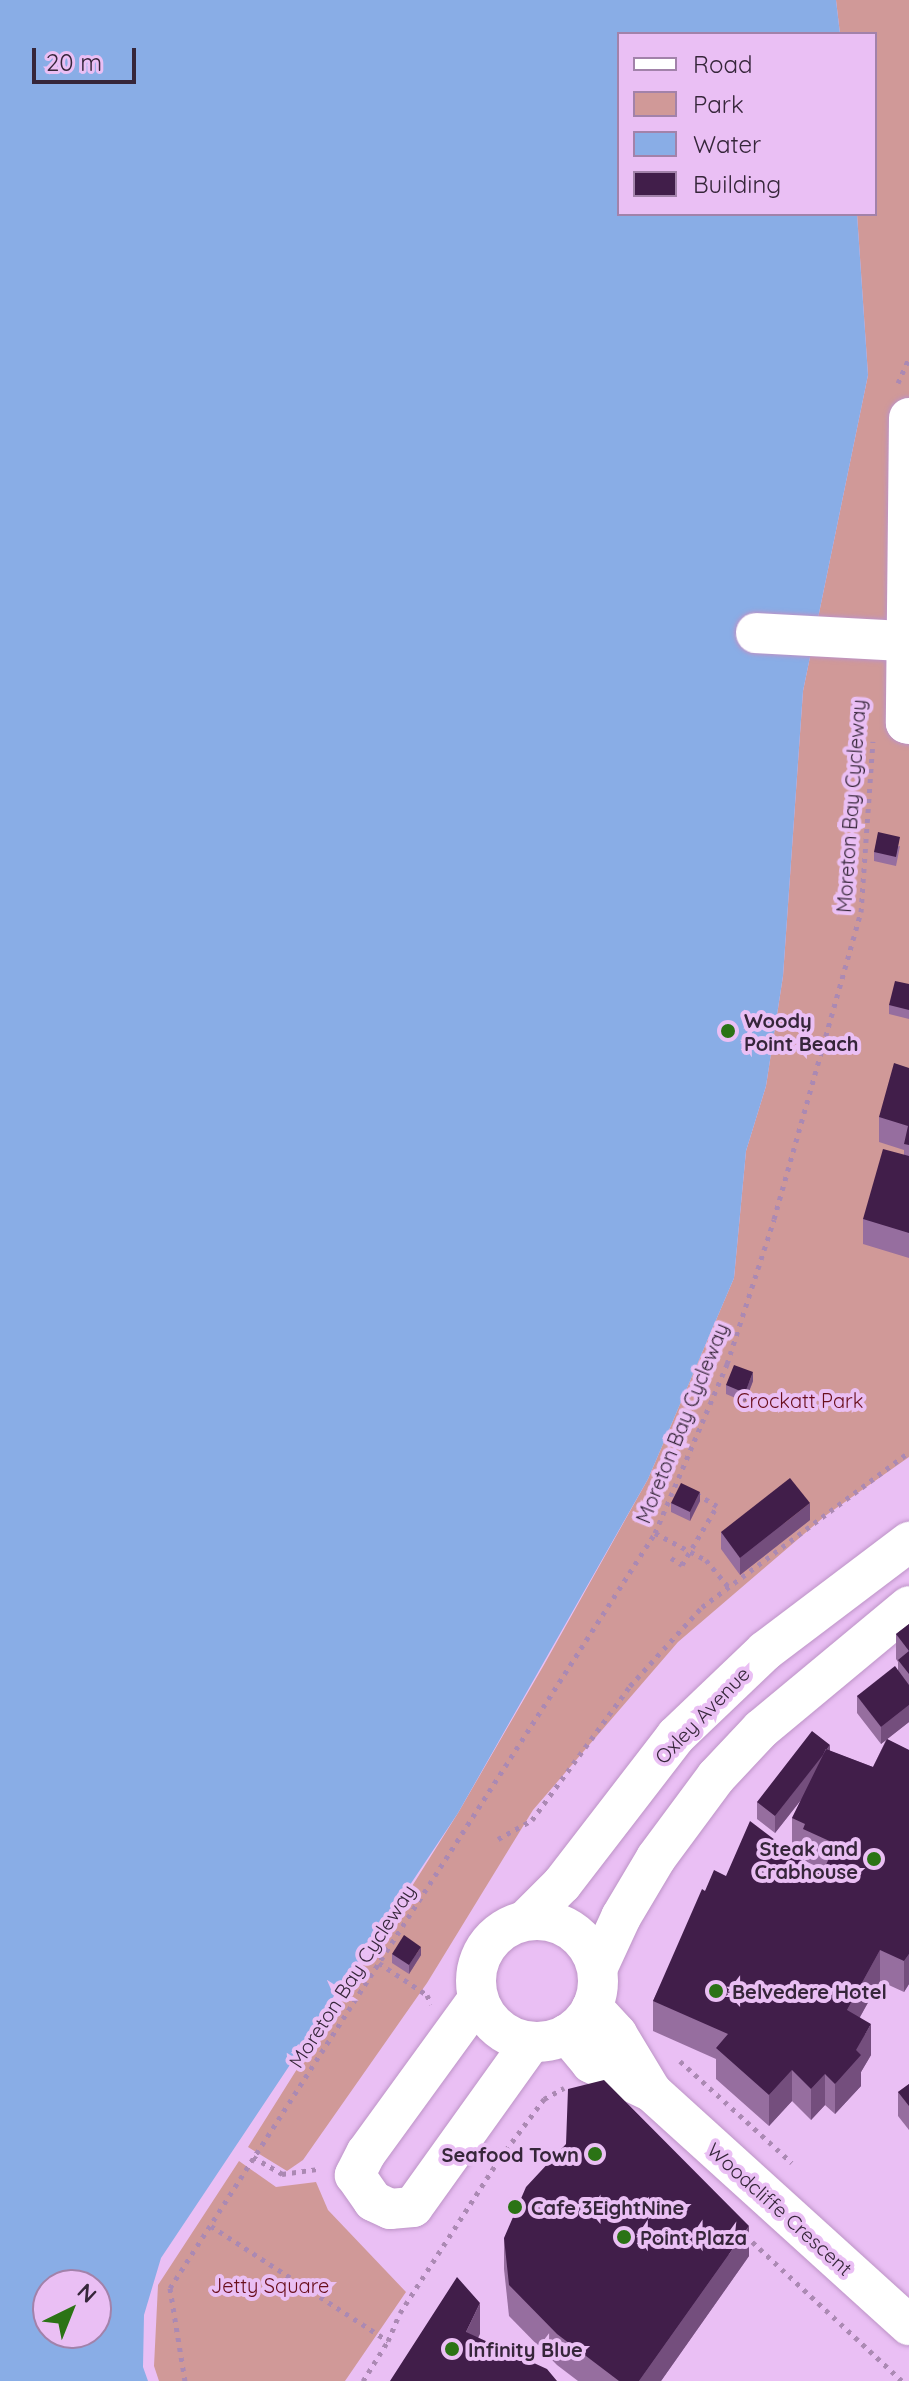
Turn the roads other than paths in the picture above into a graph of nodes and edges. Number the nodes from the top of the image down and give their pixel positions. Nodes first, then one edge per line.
1 (900, 407) edge
2 (756, 633) dead end
3 (906, 641) junction
4 (891, 727) edge
5 (909, 1542) edge
6 (909, 1606) edge
7 (526, 1920) junction
8 (598, 1967) junction
9 (478, 1999) junction
10 (564, 2028) junction
11 (909, 2325) edge

1 - 3 street
2 - 3 street
3 - 4 street
5 - 7 street, Oxley Avenue
6 - 8 street
7 - 8 street
7 - 9 street
8 - 10 street
9 - 10 street
9 - 10 street
10 - 11 street, Woodcliffe Crescent

